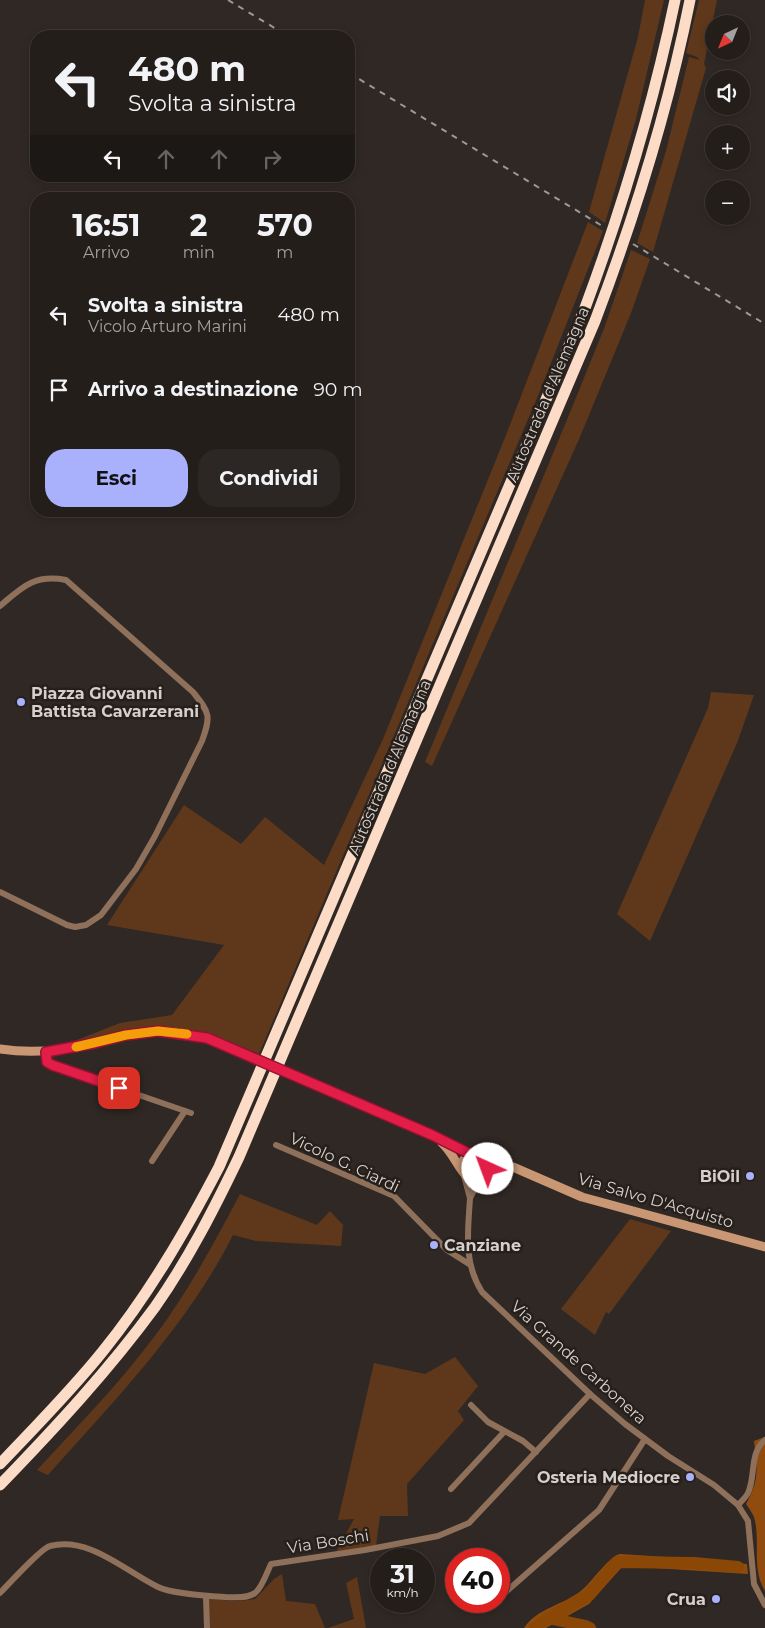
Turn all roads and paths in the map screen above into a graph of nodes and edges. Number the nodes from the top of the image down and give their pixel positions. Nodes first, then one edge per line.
1 (674, 0) edge
2 (690, 0) edge
3 (0, 606) edge
4 (0, 892) edge
5 (0, 1049) edge
6 (46, 1052) junction
7 (432, 1135) junction
8 (276, 1145) dead end
9 (470, 1154) junction
10 (486, 1158) junction
11 (152, 1162) dead end
12 (513, 1167) junction
13 (463, 1172) junction
14 (483, 1177) junction
15 (470, 1198) junction
16 (765, 1247) edge
17 (469, 1264) junction
18 (590, 1394) junction
19 (471, 1405) dead end
20 (504, 1432) junction
21 (645, 1439) junction
22 (765, 1440) edge
23 (536, 1452) junction
24 (0, 1464) edge
25 (0, 1485) edge
26 (451, 1489) dead end
27 (738, 1505) junction
28 (510, 1588) edge
29 (0, 1593) edge
30 (206, 1596) junction
31 (765, 1606) edge
32 (207, 1628) edge

1 - 24 highway, Autostrada d'Alemagna
2 - 25 highway, Autostrada d'Alemagna
3 - 4 street
5 - 6 street, Via Salvo D'Acquisto
6 - 7 street, Via Salvo D'Acquisto, bridge
6 - 11 street
7 - 9 street, Via Salvo D'Acquisto
7 - 13 street, Via Salvo D'Acquisto
8 - 17 street, Vicolo G. Ciardi
9 - 10 street, Via Salvo D'Acquisto
9 - 13 street
10 - 12 street, Via Salvo D'Acquisto
10 - 14 street
12 - 14 street
12 - 16 street, Via Salvo D'Acquisto
13 - 14 street
13 - 15 street, Via Grande Carbonera
14 - 15 street, Via Grande Carbonera
15 - 17 street, Via Grande Carbonera
17 - 18 street, Via Grande Carbonera
18 - 21 street, Via Grande Carbonera
18 - 23 street, Via Boschi
19 - 20 street
20 - 23 street
20 - 26 street
21 - 27 street, Via Grande Carbonera
21 - 28 street
22 - 27 street
23 - 30 street, Via Boschi
27 - 31 street
29 - 30 street, Via Boschi
30 - 32 street

